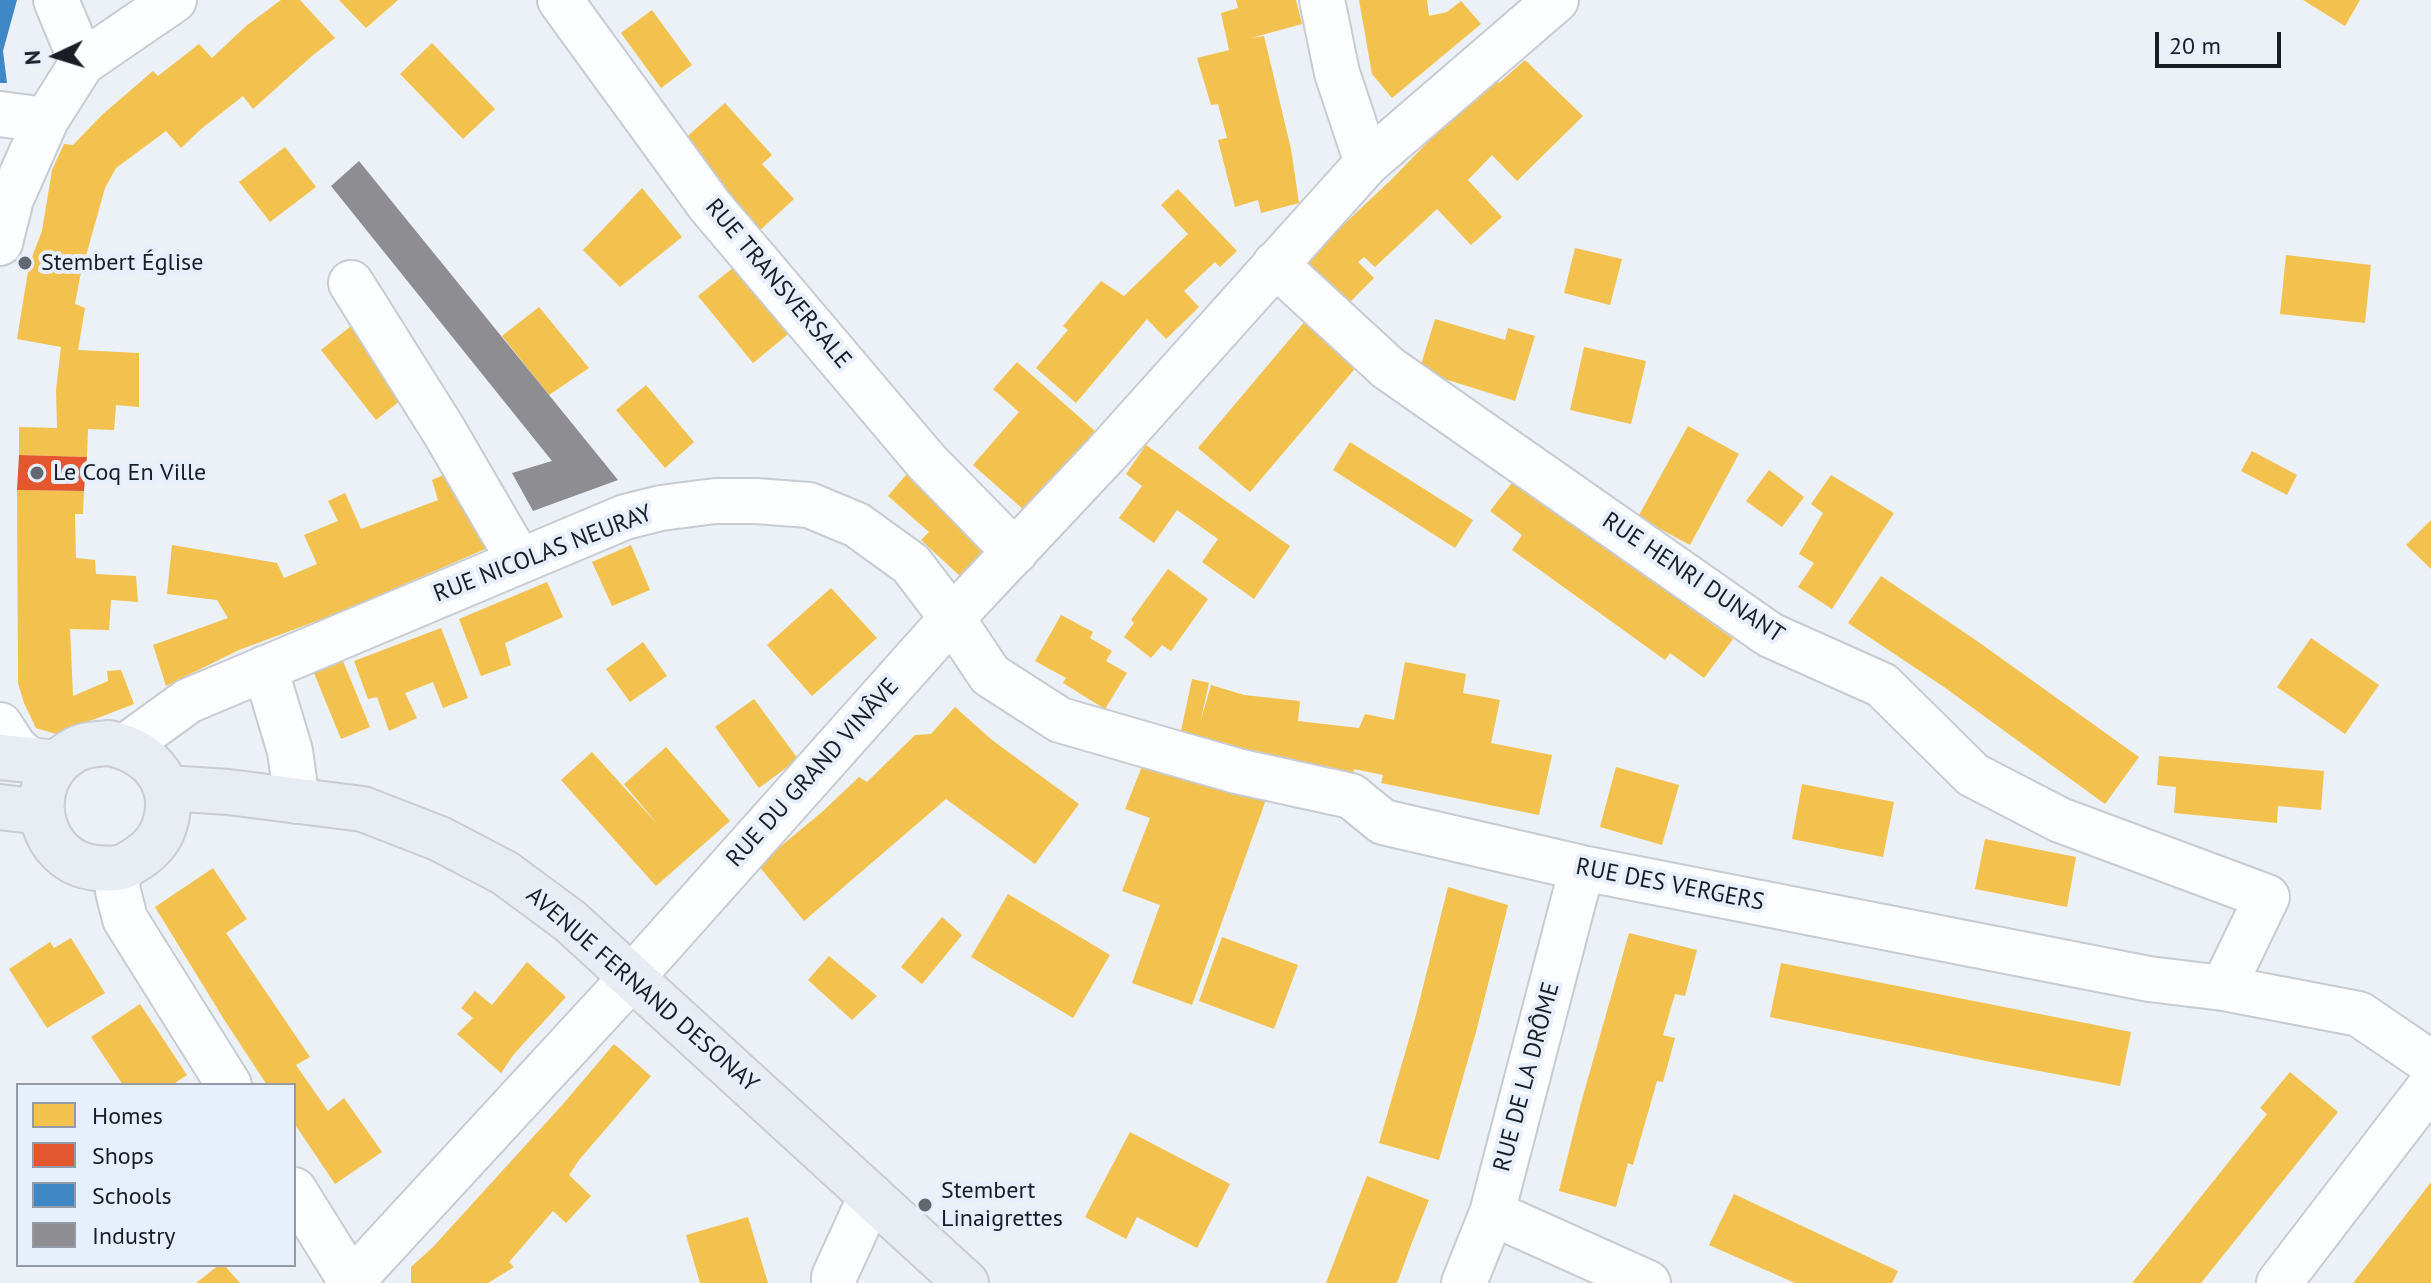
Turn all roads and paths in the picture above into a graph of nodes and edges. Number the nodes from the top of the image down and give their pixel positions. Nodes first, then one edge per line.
1 (56, 0) edge
2 (174, 0) edge
3 (560, 0) edge
4 (1322, 0) edge
5 (1556, 0) edge
6 (82, 63) junction
7 (0, 114) edge
8 (46, 120) junction
9 (1367, 163) junction
10 (0, 243) edge
11 (1275, 264) junction
12 (351, 283) dead end
13 (1015, 552) junction
14 (519, 560) junction
15 (952, 618) junction
16 (265, 668) junction
17 (0, 725) edge
18 (126, 746) junction
19 (29, 760) edge
20 (167, 788) junction
21 (297, 801) junction
22 (21, 810) edge
23 (1582, 868) junction
24 (116, 870) junction
25 (633, 976) junction
26 (2223, 988) junction
27 (2431, 1063) edge
28 (228, 1083) edge
29 (2431, 1085) edge
30 (296, 1193) edge
31 (871, 1196) junction
32 (1492, 1213) junction
33 (352, 1283) edge
34 (834, 1283) edge
35 (966, 1283) edge
36 (1464, 1283) edge
37 (1648, 1283) edge
38 (2279, 1283) edge

1 - 6 street
2 - 6 street
3 - 13 street, RUE TRANSVERSALE
4 - 9 street
5 - 9 street, RUE DU GRAND VINÂVE
6 - 8 street
7 - 8 street
8 - 10 street
9 - 11 street, RUE DU GRAND VINÂVE
11 - 13 street, RUE DU GRAND VINÂVE
11 - 26 street, RUE HENRI DUNANT
12 - 14 street
13 - 15 street, RUE DU GRAND VINÂVE
14 - 15 street, RUE NICOLAS NEURAY
14 - 16 street, RUE NICOLAS NEURAY
15 - 23 street, RUE DES VERGERS
15 - 25 street, RUE DU GRAND VINÂVE
16 - 18 street, RUE NICOLAS NEURAY
16 - 21 street
17 - 19 street
18 - 19 main road
18 - 20 main road
19 - 22 main road
20 - 21 main road, AVENUE FERNAND DESONAY
20 - 24 main road
21 - 25 main road, AVENUE FERNAND DESONAY
22 - 24 main road
23 - 26 street, RUE DES VERGERS
23 - 32 street, RUE DE LA DRÔME
24 - 28 street
25 - 31 main road, AVENUE FERNAND DESONAY
25 - 33 street, RUE DU GRAND VINÂVE
26 - 27 street, RUE DES VERGERS
29 - 38 street
30 - 33 street
31 - 34 street
31 - 35 main road, AVENUE FERNAND DESONAY
32 - 36 street, RUE DE LA DRÔME
32 - 37 street

